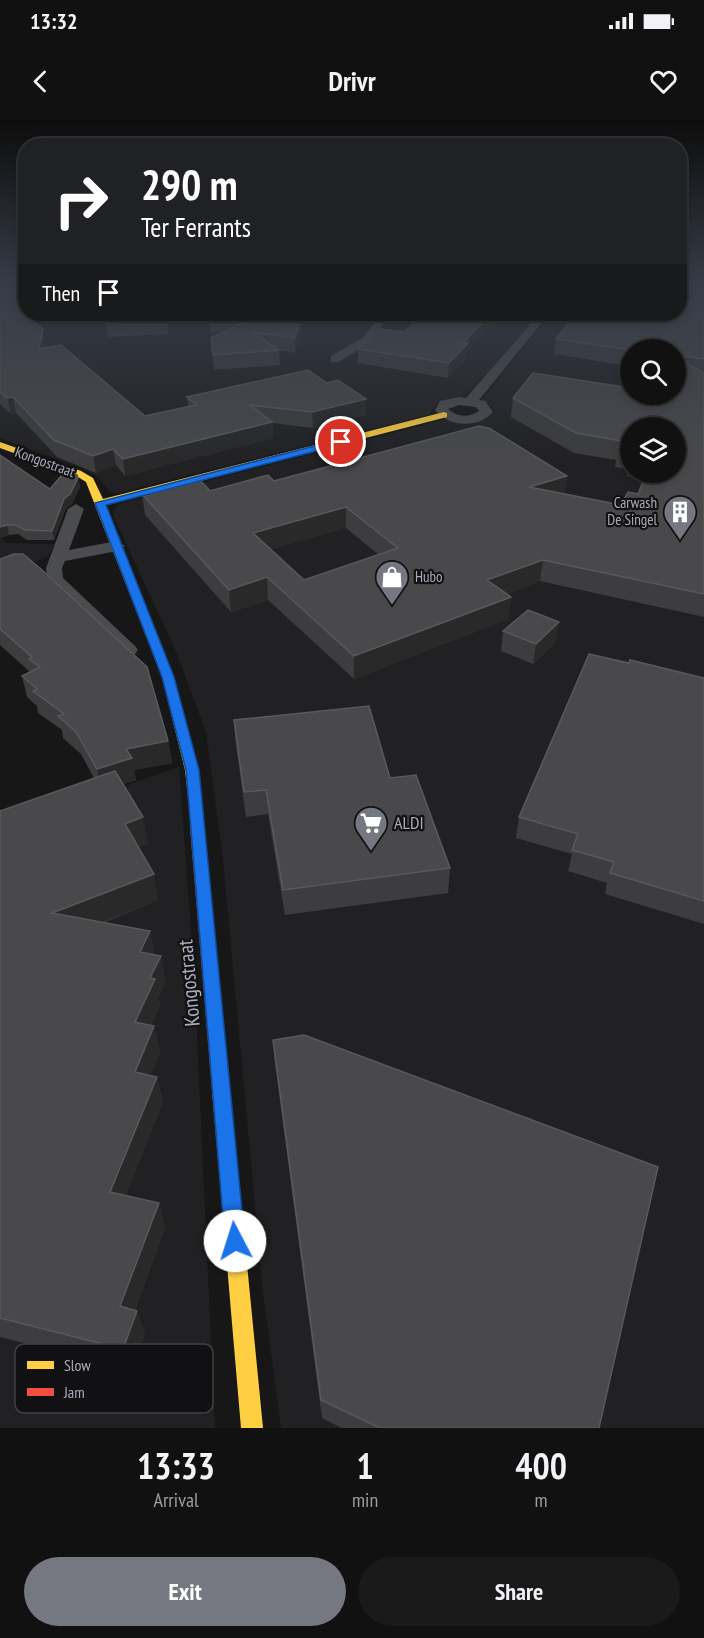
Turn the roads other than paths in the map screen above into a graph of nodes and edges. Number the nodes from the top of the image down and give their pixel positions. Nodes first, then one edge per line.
1 (364, 341) edge
2 (521, 341) edge
3 (335, 358) dead end
4 (470, 402) junction
5 (444, 415) junction
6 (0, 445) edge
7 (100, 503) junction
8 (76, 509) dead end
9 (117, 546) junction
10 (58, 558) junction
11 (129, 650) edge
12 (252, 1428) edge

1 - 3 street
2 - 4 street
4 - 5 street
4 - 5 street
5 - 7 street
6 - 7 street, Kongostraat
7 - 9 street, Kongostraat
8 - 10 street
9 - 10 street
9 - 12 street, Kongostraat
10 - 11 street

